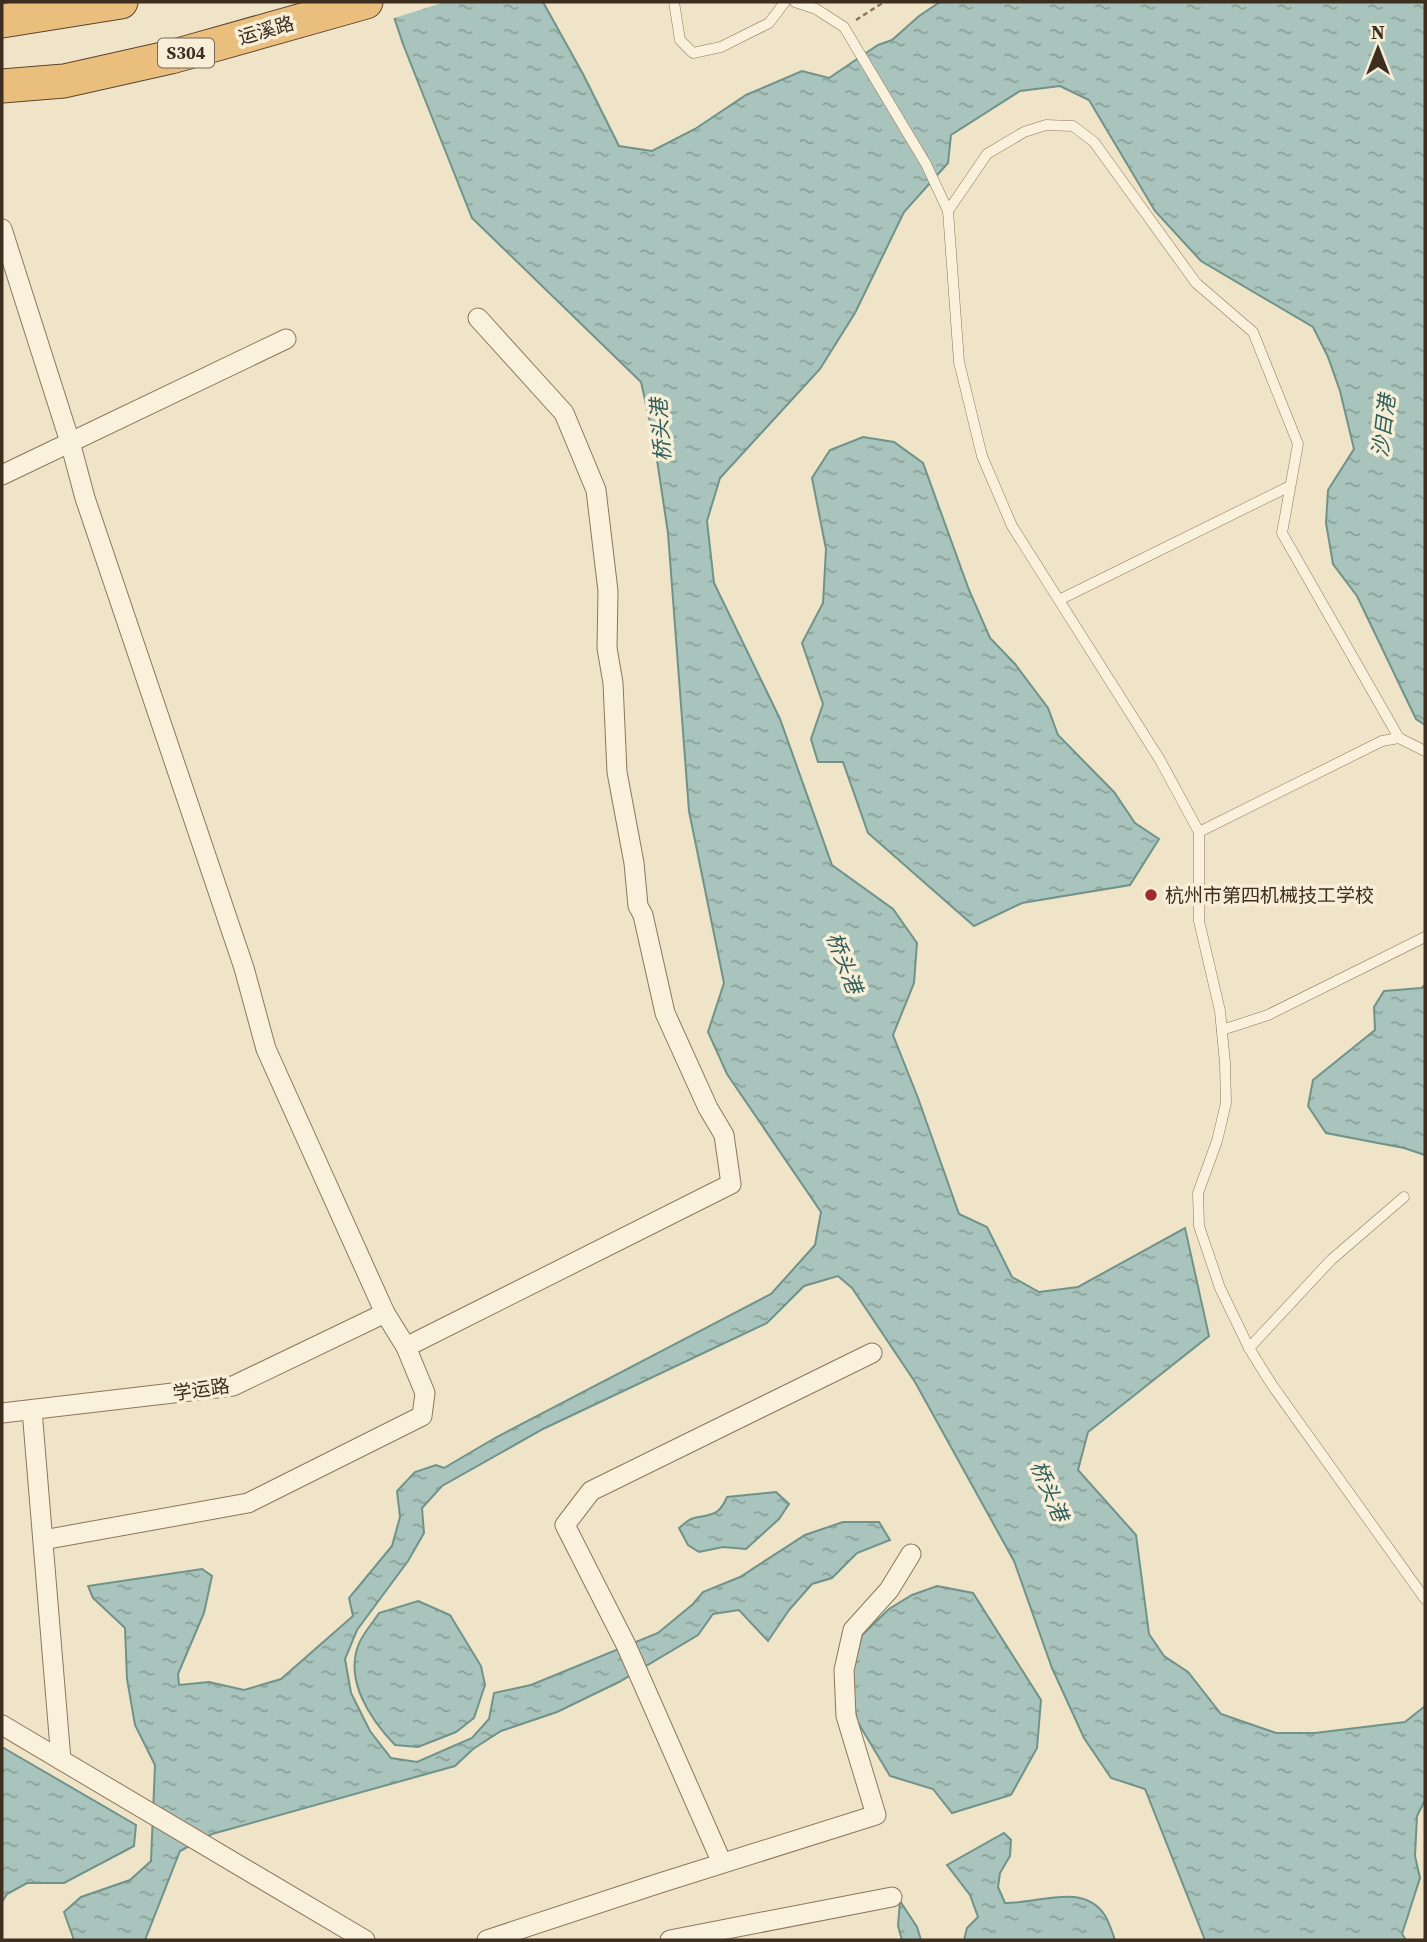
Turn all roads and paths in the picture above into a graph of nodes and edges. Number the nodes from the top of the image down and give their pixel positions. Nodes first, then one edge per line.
1 (121, 2) edge
2 (366, 2) edge
3 (674, 2) edge
4 (785, 2) edge
5 (795, 2) edge
6 (884, 2) edge
7 (2, 21) edge
8 (845, 27) junction
9 (2, 86) edge
10 (948, 211) junction
11 (2, 229) edge
12 (478, 318) dead end
13 (286, 339) dead end
14 (70, 442) junction
15 (2, 475) edge
16 (1290, 486) junction
17 (1059, 600) junction
18 (1399, 738) junction
19 (1425, 751) edge
20 (1199, 832) junction
21 (1425, 937) edge
22 (1222, 1030) junction
23 (1404, 1197) dead end
24 (384, 1313) junction
25 (406, 1347) junction
26 (1249, 1348) junction
27 (872, 1353) dead end
28 (32, 1410) junction
29 (2, 1413) edge
30 (43, 1540) junction
31 (911, 1553) dead end
32 (1425, 1599) edge
33 (2, 1725) edge
34 (61, 1760) junction
35 (722, 1863) junction
36 (892, 1897) dead end
37 (365, 1940) edge
38 (487, 1940) edge
39 (670, 1940) edge

1 - 7 highway
2 - 9 highway, 运溪路 / S304
3 - 4 lane
5 - 8 lane
6 - 8 path
8 - 10 lane
10 - 16 lane
10 - 17 lane
11 - 14 street
12 - 25 street
13 - 14 street
14 - 15 street
14 - 24 street
16 - 17 lane
16 - 18 lane
17 - 20 lane
18 - 19 lane
18 - 20 lane
20 - 22 lane
21 - 22 lane
22 - 26 lane
23 - 26 lane
24 - 25 street
24 - 28 street, 学运路
25 - 30 street
26 - 32 lane
27 - 35 street
28 - 29 street, 学运路
28 - 30 street
30 - 34 street
31 - 35 street
33 - 34 street
34 - 37 street
35 - 38 street
36 - 39 street

